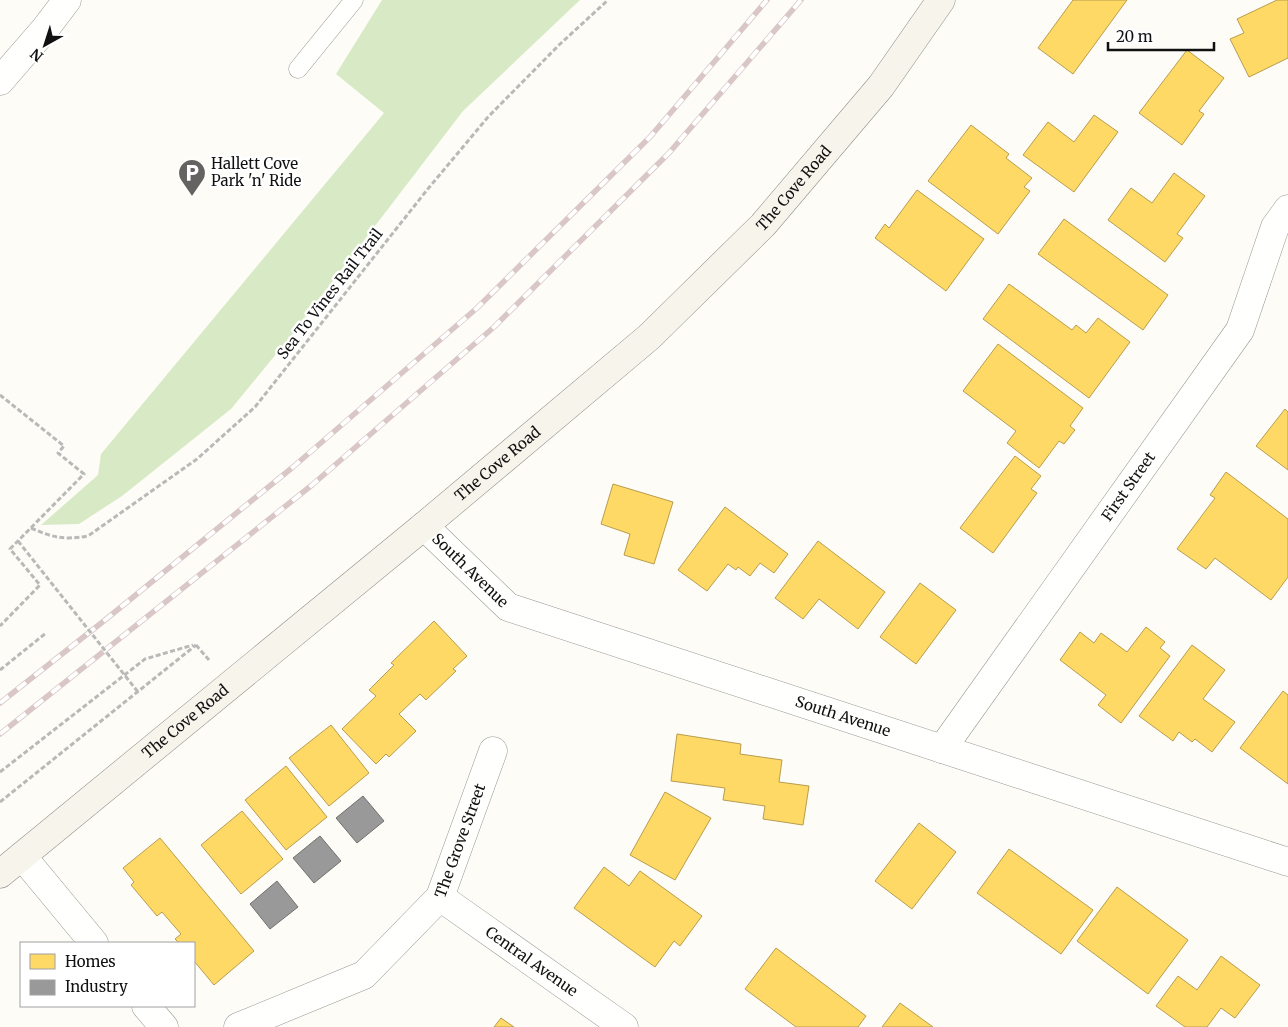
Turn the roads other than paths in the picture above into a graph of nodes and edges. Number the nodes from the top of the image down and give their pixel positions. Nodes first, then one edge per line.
1 (67, 0) edge
2 (354, 0) edge
3 (941, 0) edge
4 (298, 69) dead end
5 (0, 81) edge
6 (1288, 209) edge
7 (424, 526) junction
8 (942, 749) junction
9 (493, 751) dead end
10 (22, 856) junction
11 (1288, 862) edge
12 (0, 874) edge
13 (440, 896) junction
14 (93, 942) edge
15 (147, 1007) edge
16 (164, 1027) edge
17 (238, 1027) edge
18 (624, 1027) edge

1 - 5 street
2 - 4 lane
3 - 7 street, The Cove Road
6 - 8 street, First Street
7 - 8 street, South Avenue
7 - 10 street, The Cove Road
8 - 11 street, South Avenue
9 - 13 street, The Grove Street
10 - 12 street, The Cove Road
10 - 14 street
13 - 17 street, The Grove Street
13 - 18 street, Central Avenue
15 - 16 street

